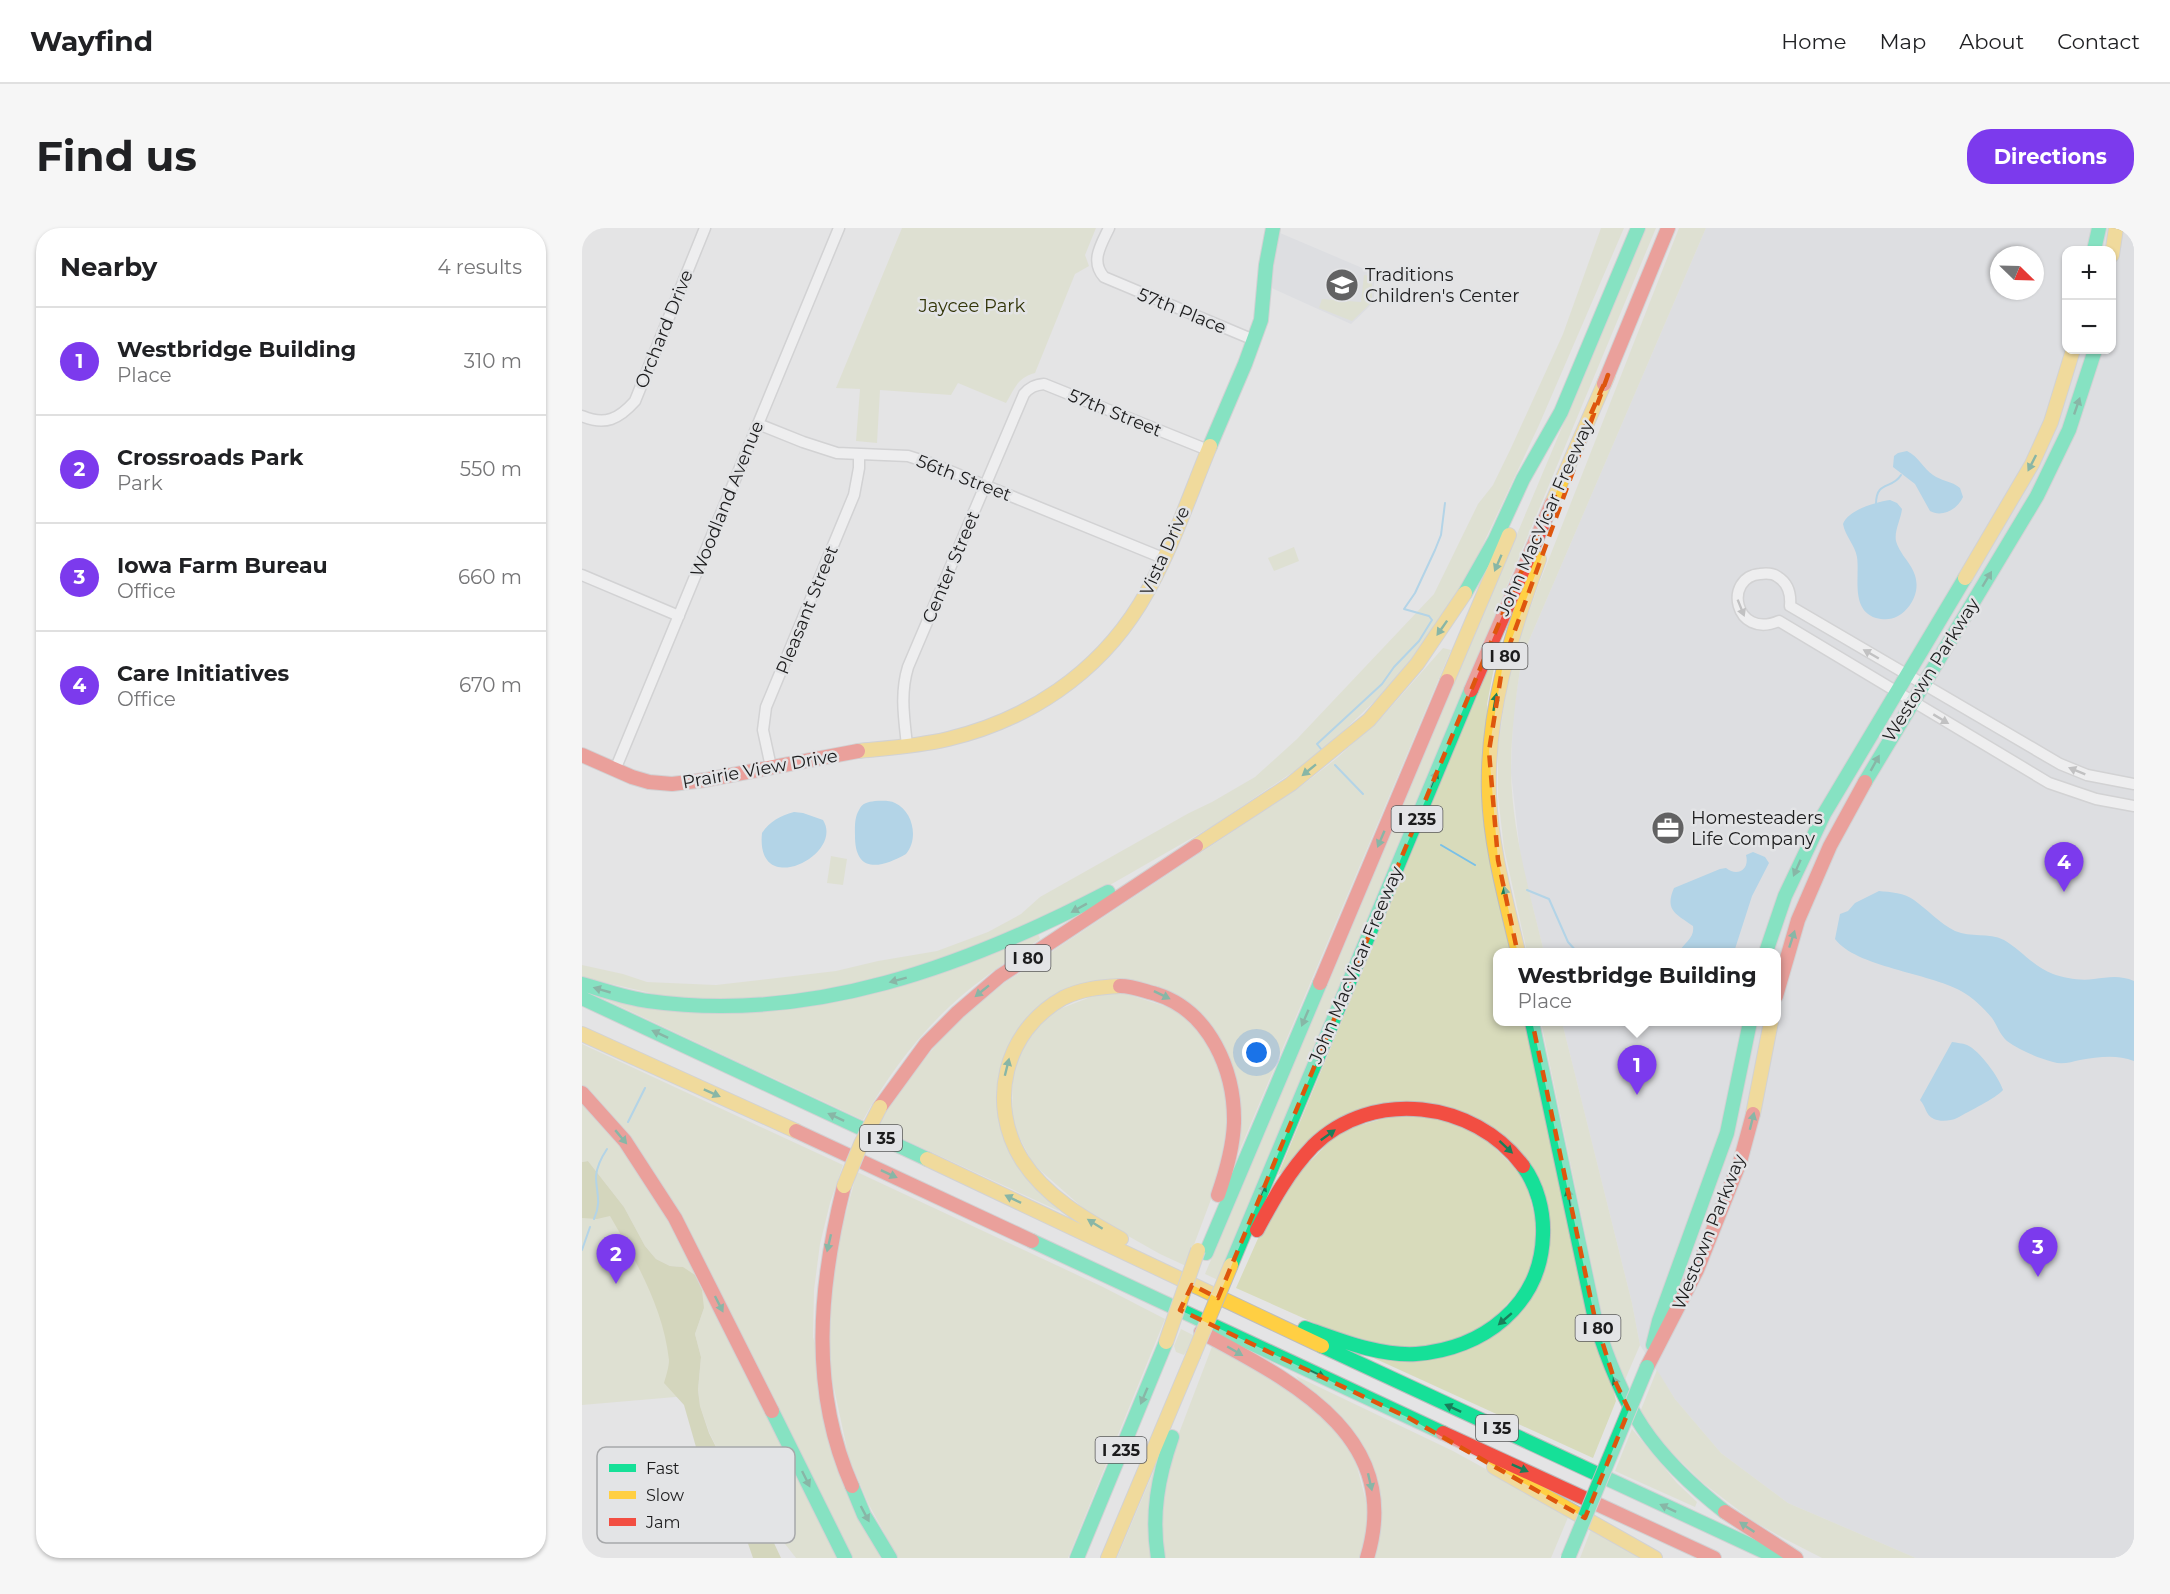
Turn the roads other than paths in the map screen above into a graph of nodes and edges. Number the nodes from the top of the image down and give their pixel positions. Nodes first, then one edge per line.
1 (705, 228) edge
2 (839, 228) edge
3 (1108, 228) edge
4 (1273, 228) edge
5 (1638, 228) edge
6 (1668, 228) edge
7 (2098, 228) edge
8 (2115, 228) edge
9 (2095, 246) edge
10 (2113, 246) edge
11 (1254, 340) junction
12 (2072, 354) edge
13 (2094, 354) edge
14 (1608, 375) junction
15 (1024, 394) joint
16 (1561, 412) junction
17 (582, 416) edge
18 (758, 424) junction
19 (1208, 450) junction
20 (859, 454) junction
21 (986, 486) junction
22 (1163, 558) junction
23 (582, 575) edge
24 (1790, 606) junction
25 (679, 615) junction
26 (1779, 621) junction
27 (1906, 674) junction
28 (1924, 685) junction
29 (1896, 692) junction
30 (1913, 702) junction
31 (907, 745) junction
32 (582, 755) edge
33 (771, 767) junction
34 (615, 770) junction
35 (2134, 784) edge
36 (2134, 806) edge
37 (1205, 841) junction
38 (1517, 948) edge
39 (1767, 948) edge
40 (1781, 979) edge
41 (582, 984) edge
42 (582, 998) edge
43 (1533, 1026) edge
44 (1749, 1026) edge
45 (1770, 1026) edge
46 (582, 1034) edge
47 (582, 1093) edge
48 (1202, 1252) junction
49 (1231, 1265) junction
50 (1093, 1270) junction
51 (1179, 1279) junction
52 (1216, 1297) junction
53 (1194, 1356) junction
54 (1647, 1368) junction
55 (1409, 1418) junction
56 (790, 1447) edge
57 (795, 1458) edge
58 (845, 1558) edge
59 (890, 1558) edge
60 (1077, 1558) edge
61 (1108, 1558) edge
62 (1158, 1558) edge
63 (1367, 1558) edge
64 (1568, 1558) edge
65 (1655, 1558) edge
66 (1714, 1558) edge
67 (1778, 1558) edge
68 (1796, 1558) edge

1 - 17 street, Orchard Drive
2 - 18 street, Woodland Avenue
3 - 11 street, 57th Place
4 - 11 main road, Vista Drive
5 - 16 main road, I 80
6 - 14 main road, I 80
7 - 9 main road
8 - 10 main road
11 - 19 main road, Vista Drive
12 -> 27 main road, Westown Parkway
28 -> 13 main road, Westown Parkway
38 -> 14 main road, I 80
49 -> 14 main road, John MacVicar Freeway / I 235
15 - 19 street, 57th Street
15 - 21 street, Center Street
16 -> 37 main road, I 80
16 -> 48 main road, John MacVicar Freeway / I 235
18 - 20 street, 56th Street
18 - 25 street, Woodland Avenue
19 - 22 main road, Vista Drive
20 - 21 street, 56th Street
20 - 33 street, Pleasant Street
21 - 22 street, 56th Street
21 - 31 street, Center Street
22 - 31 main road, Vista Drive
23 - 25 street
24 - 26 street
24 -> 26 street
27 -> 24 street
25 - 34 street, Woodland Avenue
26 - 29 street
27 - 28 street
27 - 29 main road, Westown Parkway
28 - 30 main road, Westown Parkway
35 -> 28 street
29 - 30 street
29 -> 39 main road, Westown Parkway
30 -> 36 street
40 -> 30 main road, Westown Parkway
31 - 33 main road, Prairie View Drive
32 - 34 main road, Prairie View Drive
33 - 34 main road, Prairie View Drive
37 -> 41 main road
37 -> 59 main road, I 80, bridge
51 -> 42 main road, I 35
68 -> 43 main road, I 80
44 - 54 main road, Westown Parkway
54 -> 45 main road, Westown Parkway
46 -> 50 main road, I 35
47 -> 56 main road
51 -> 48 main road
48 -> 60 main road, John MacVicar Freeway / I 235, bridge
49 -> 52 main road
49 - 53 main road, John MacVicar Freeway / I 235, bridge
50 -> 55 main road, I 35
50 -> 63 main road
51 - 52 main road, I 35
67 -> 52 main road, I 35
53 - 61 main road, John MacVicar Freeway / I 235
53 - 62 main road
54 - 64 main road, Westown Parkway, bridge
55 - 65 main road
55 -> 66 main road, I 35
57 -> 58 main road

